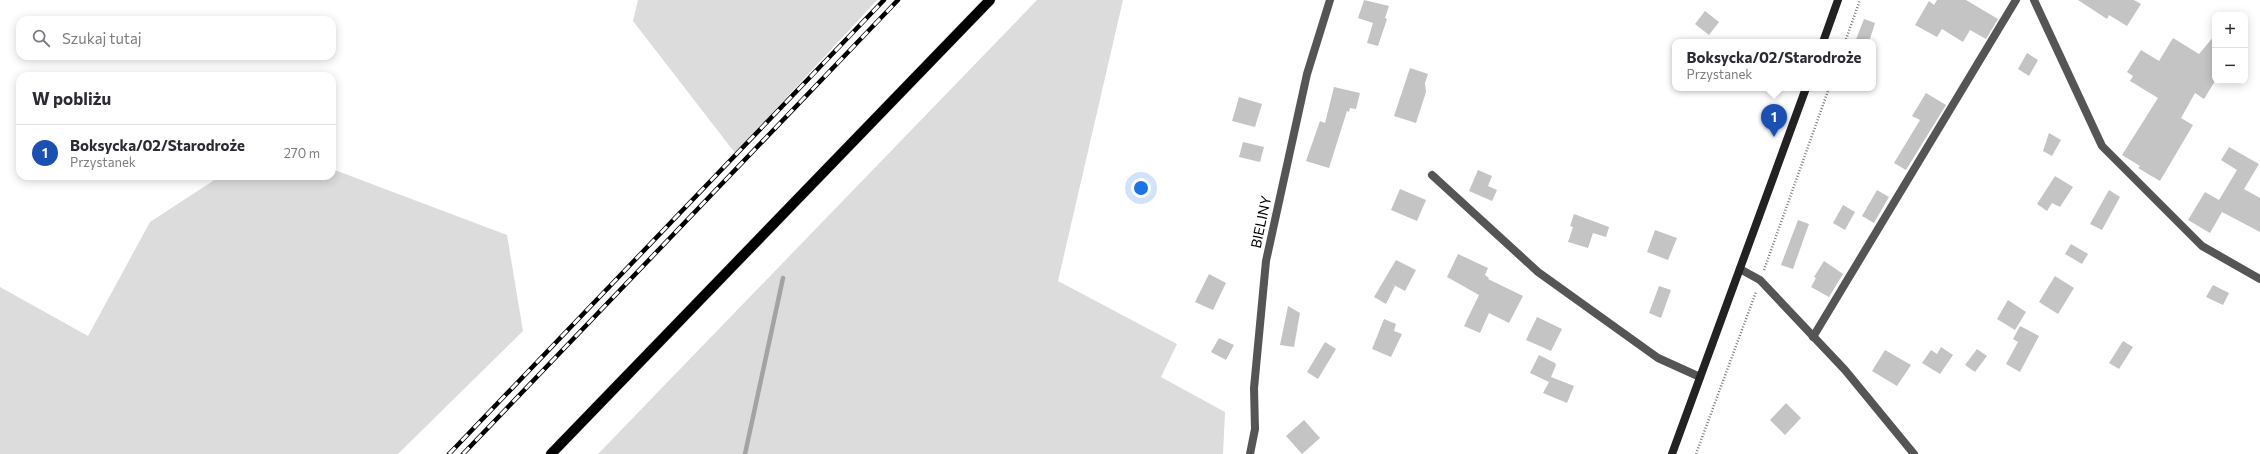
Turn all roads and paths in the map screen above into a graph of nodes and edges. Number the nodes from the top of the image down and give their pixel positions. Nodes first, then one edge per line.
1 (990, 0) edge
2 (1330, 0) edge
3 (1838, 0) edge
4 (1860, 0) edge
5 (2016, 0) edge
6 (2034, 0) edge
7 (1824, 39) edge
8 (1846, 39) edge
9 (1805, 91) edge
10 (1828, 91) edge
11 (1432, 175) dead end
12 (1740, 269) junction
13 (2260, 279) edge
14 (1760, 280) junction
15 (1813, 337) junction
16 (1700, 377) junction
17 (552, 454) edge
18 (1250, 454) edge
19 (1672, 454) edge
20 (1696, 454) edge
21 (1914, 454) edge

1 - 17 main road
2 - 18 street, BIELINY
3 - 7 main road
4 - 8 path
5 - 15 street
6 - 13 street
9 - 12 main road
10 - 14 path
11 - 16 street
12 - 14 street
12 - 16 main road
14 - 15 street
14 - 20 path
15 - 21 street
16 - 19 main road

